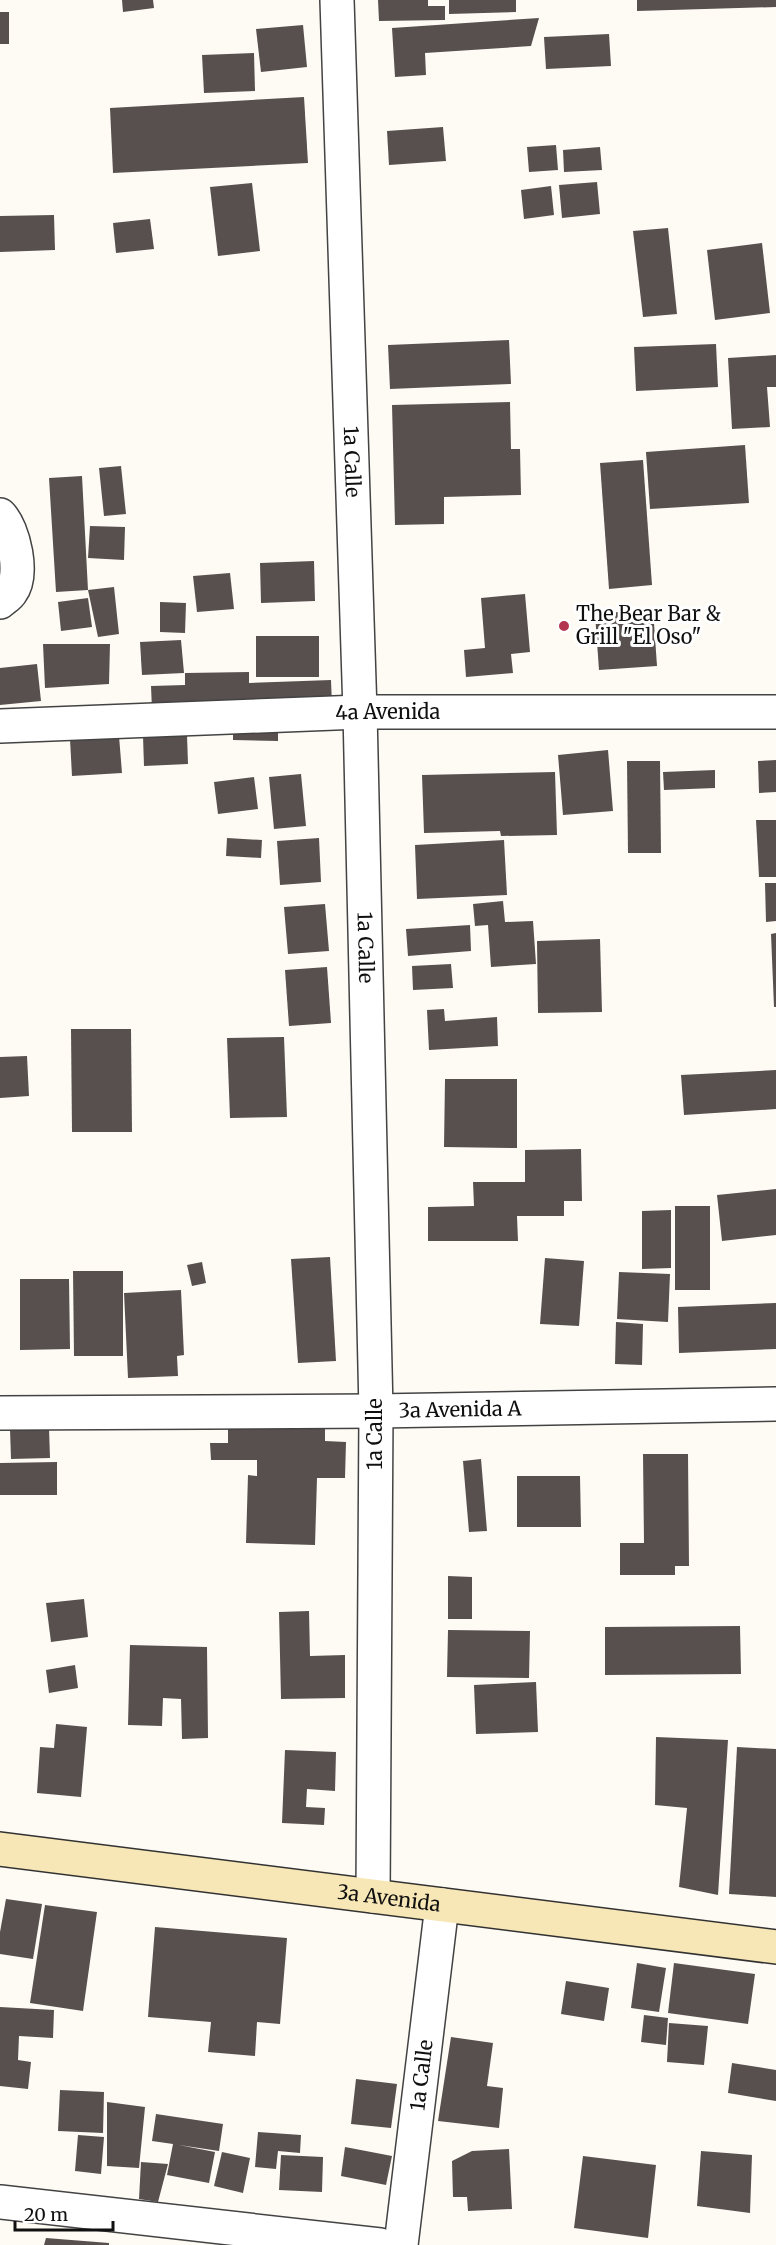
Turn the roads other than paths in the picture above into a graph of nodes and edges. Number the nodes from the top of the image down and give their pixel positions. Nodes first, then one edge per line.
1 (337, 0) edge
2 (0, 515) edge
3 (0, 602) edge
4 (360, 712) junction
5 (776, 712) edge
6 (0, 726) edge
7 (776, 1404) edge
8 (376, 1411) junction
9 (0, 1413) edge
10 (0, 1849) edge
11 (373, 1896) junction
12 (442, 1905) junction
13 (776, 1947) edge
14 (0, 2202) edge
15 (380, 2245) edge
16 (401, 2245) edge

1 - 4 street, 1a Calle
2 - 3 street
4 - 5 street, 4a Avenida
4 - 6 street, 4a Avenida
4 - 8 street, 1a Calle
7 - 8 street, 3a Avenida A
8 - 9 street, 3a Avenida A
8 - 11 street, 1a Calle
10 - 11 street, 3a Avenida
11 - 12 street, 3a Avenida
12 - 13 street, 3a Avenida
12 - 16 street, 1a Calle
14 - 15 street

